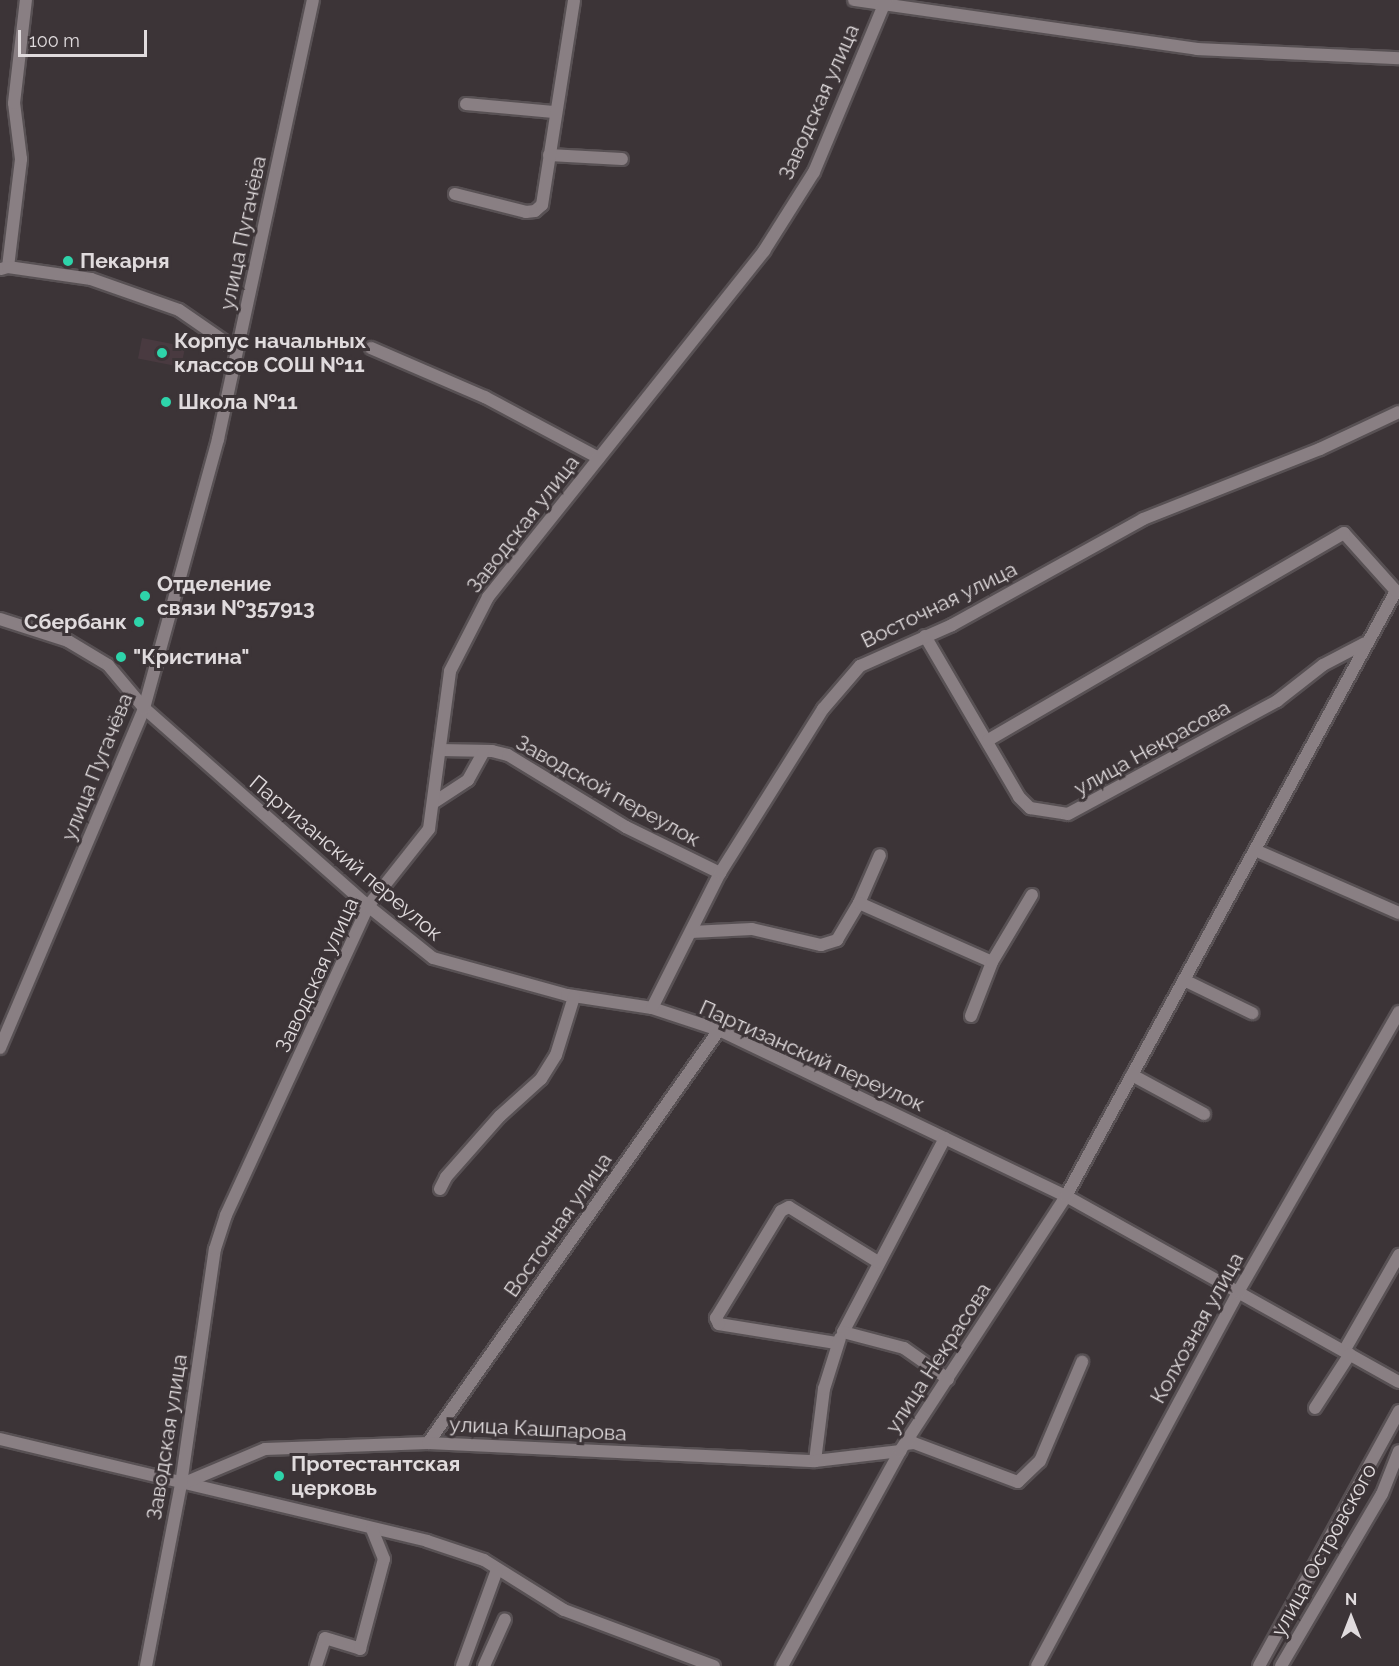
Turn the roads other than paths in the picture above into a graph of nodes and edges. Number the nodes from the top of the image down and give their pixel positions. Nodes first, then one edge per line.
1 (26, 0) edge
2 (313, 0) edge
3 (574, 0) edge
4 (854, 0) edge
5 (886, 2) edge
6 (1399, 58) edge
7 (466, 104) dead end
8 (554, 112) junction
9 (549, 155) junction
10 (622, 159) dead end
11 (455, 194) dead end
12 (4, 268) edge
13 (371, 348) dead end
14 (237, 350) junction
15 (1399, 412) edge
16 (599, 458) junction
17 (0, 619) edge
18 (925, 636) junction
19 (1365, 643) junction
20 (144, 708) junction
21 (988, 740) junction
22 (440, 750) junction
23 (483, 753) junction
24 (433, 803) junction
25 (1257, 850) junction
26 (880, 855) dead end
27 (720, 873) junction
28 (1032, 895) dead end
29 (859, 903) junction
30 (368, 906) junction
31 (1399, 913) edge
32 (691, 932) junction
33 (992, 962) junction
34 (1184, 980) junction
35 (574, 996) junction
36 (652, 1008) junction
37 (1399, 1012) edge
38 (1252, 1013) dead end
39 (971, 1017) dead end
40 (719, 1030) junction
41 (0, 1048) edge
42 (1132, 1075) junction
43 (1204, 1114) dead end
44 (945, 1138) junction
45 (440, 1189) dead end
46 (1066, 1196) junction
47 (1399, 1255) edge
48 (878, 1262) junction
49 (1238, 1292) junction
50 (840, 1337) junction
51 (1347, 1353) junction
52 (1082, 1362) dead end
53 (948, 1379) junction
54 (1399, 1382) edge
55 (1315, 1408) dead end
56 (1399, 1411) edge
57 (0, 1439) edge
58 (428, 1443) junction
59 (903, 1447) junction
60 (1399, 1451) edge
61 (815, 1461) junction
62 (181, 1484) junction
63 (372, 1529) junction
64 (496, 1570) junction
65 (505, 1619) dead end
66 (146, 1666) edge
67 (316, 1666) edge
68 (462, 1666) edge
69 (484, 1666) edge
70 (714, 1666) edge
71 (782, 1666) edge
72 (1037, 1666) edge
73 (1259, 1666) edge
74 (1281, 1666) edge

1 - 12 street
2 - 14 street, улица Пугачёва
3 - 8 street
4 - 5 street
5 - 6 street
5 - 16 street, Заводская улица
7 - 8 street
8 - 9 street
9 - 10 street
9 - 11 street
12 - 14 street
13 - 16 street
14 - 20 street, улица Пугачёва
15 - 18 street, Восточная улица
16 - 22 street, Заводская улица
17 - 20 street, Партизанский переулок
18 - 21 street, улица Некрасова
18 - 27 street, Восточная улица
19 - 21 street, улица Некрасова
19 - 21 street, улица Некрасова
19 - 25 street, улица Некрасова
20 - 30 street, Партизанский переулок
20 - 41 street, улица Пугачёва
22 - 23 street, Заводской переулок
22 - 24 street, Заводская улица
23 - 24 street
23 - 27 street, Заводской переулок
24 - 30 street, Заводская улица
25 - 31 street
25 - 34 street, улица Некрасова
26 - 29 street
27 - 32 street, Восточная улица
28 - 33 street
29 - 32 street
29 - 33 street
30 - 35 street, Партизанский переулок
30 - 62 street, Заводская улица
32 - 36 street, Восточная улица
33 - 39 street
34 - 38 street
34 - 42 street, улица Некрасова
35 - 36 street, Партизанский переулок
35 - 45 street
36 - 40 street, Партизанский переулок
37 - 49 street, Колхозная улица
40 - 44 street, Партизанский переулок
40 - 58 street, Восточная улица
42 - 43 street
42 - 46 street, улица Некрасова
44 - 46 street, Партизанский переулок
44 - 48 street
46 - 49 street, Партизанский переулок
46 - 53 street, улица Некрасова
47 - 51 street
48 - 50 street
48 - 50 street
49 - 51 street, Партизанский переулок
49 - 72 street, Колхозная улица
50 - 53 street
50 - 61 street
51 - 54 street, Партизанский переулок
51 - 55 street
52 - 59 street, улица Кашпарова
53 - 59 street, улица Некрасова
56 - 73 street
57 - 62 street
58 - 61 street, улица Кашпарова
58 - 62 street, улица Кашпарова
59 - 61 street, улица Кашпарова
59 - 71 street, улица Некрасова
60 - 74 street, улица Островского
62 - 63 street
62 - 66 street, Заводская улица
63 - 64 street
63 - 67 street
64 - 68 street
64 - 70 street
65 - 69 street

